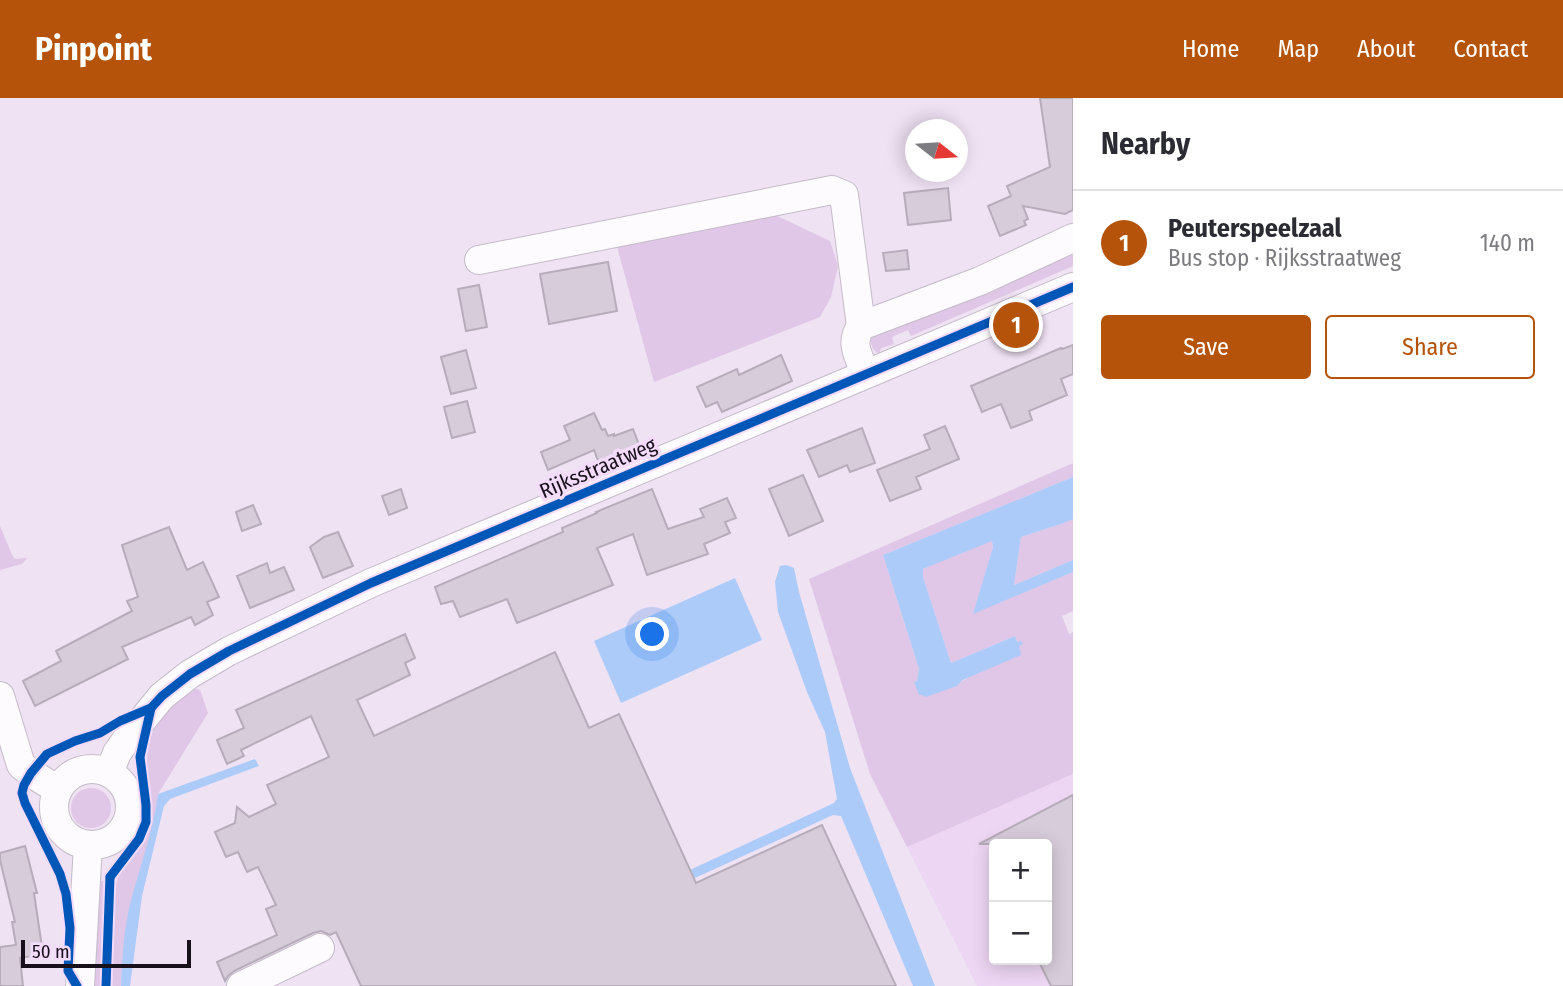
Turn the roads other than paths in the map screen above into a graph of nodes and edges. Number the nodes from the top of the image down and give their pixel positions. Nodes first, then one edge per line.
1 (1073, 238) edge
2 (479, 260) dead end
3 (1073, 287) edge
4 (861, 326) junction
5 (865, 374) junction
6 (0, 696) edge
7 (109, 772) junction
8 (58, 790) junction
9 (88, 845) junction
10 (320, 948) dead end
11 (80, 986) edge
12 (241, 986) edge

1 - 4 street
2 - 4 street
3 - 5 street, Rijksstraatweg
4 - 5 street
5 - 7 street, Rijksstraatweg
6 - 8 street
7 - 8 street
7 - 9 street
8 - 9 street
9 - 11 street
10 - 12 street

